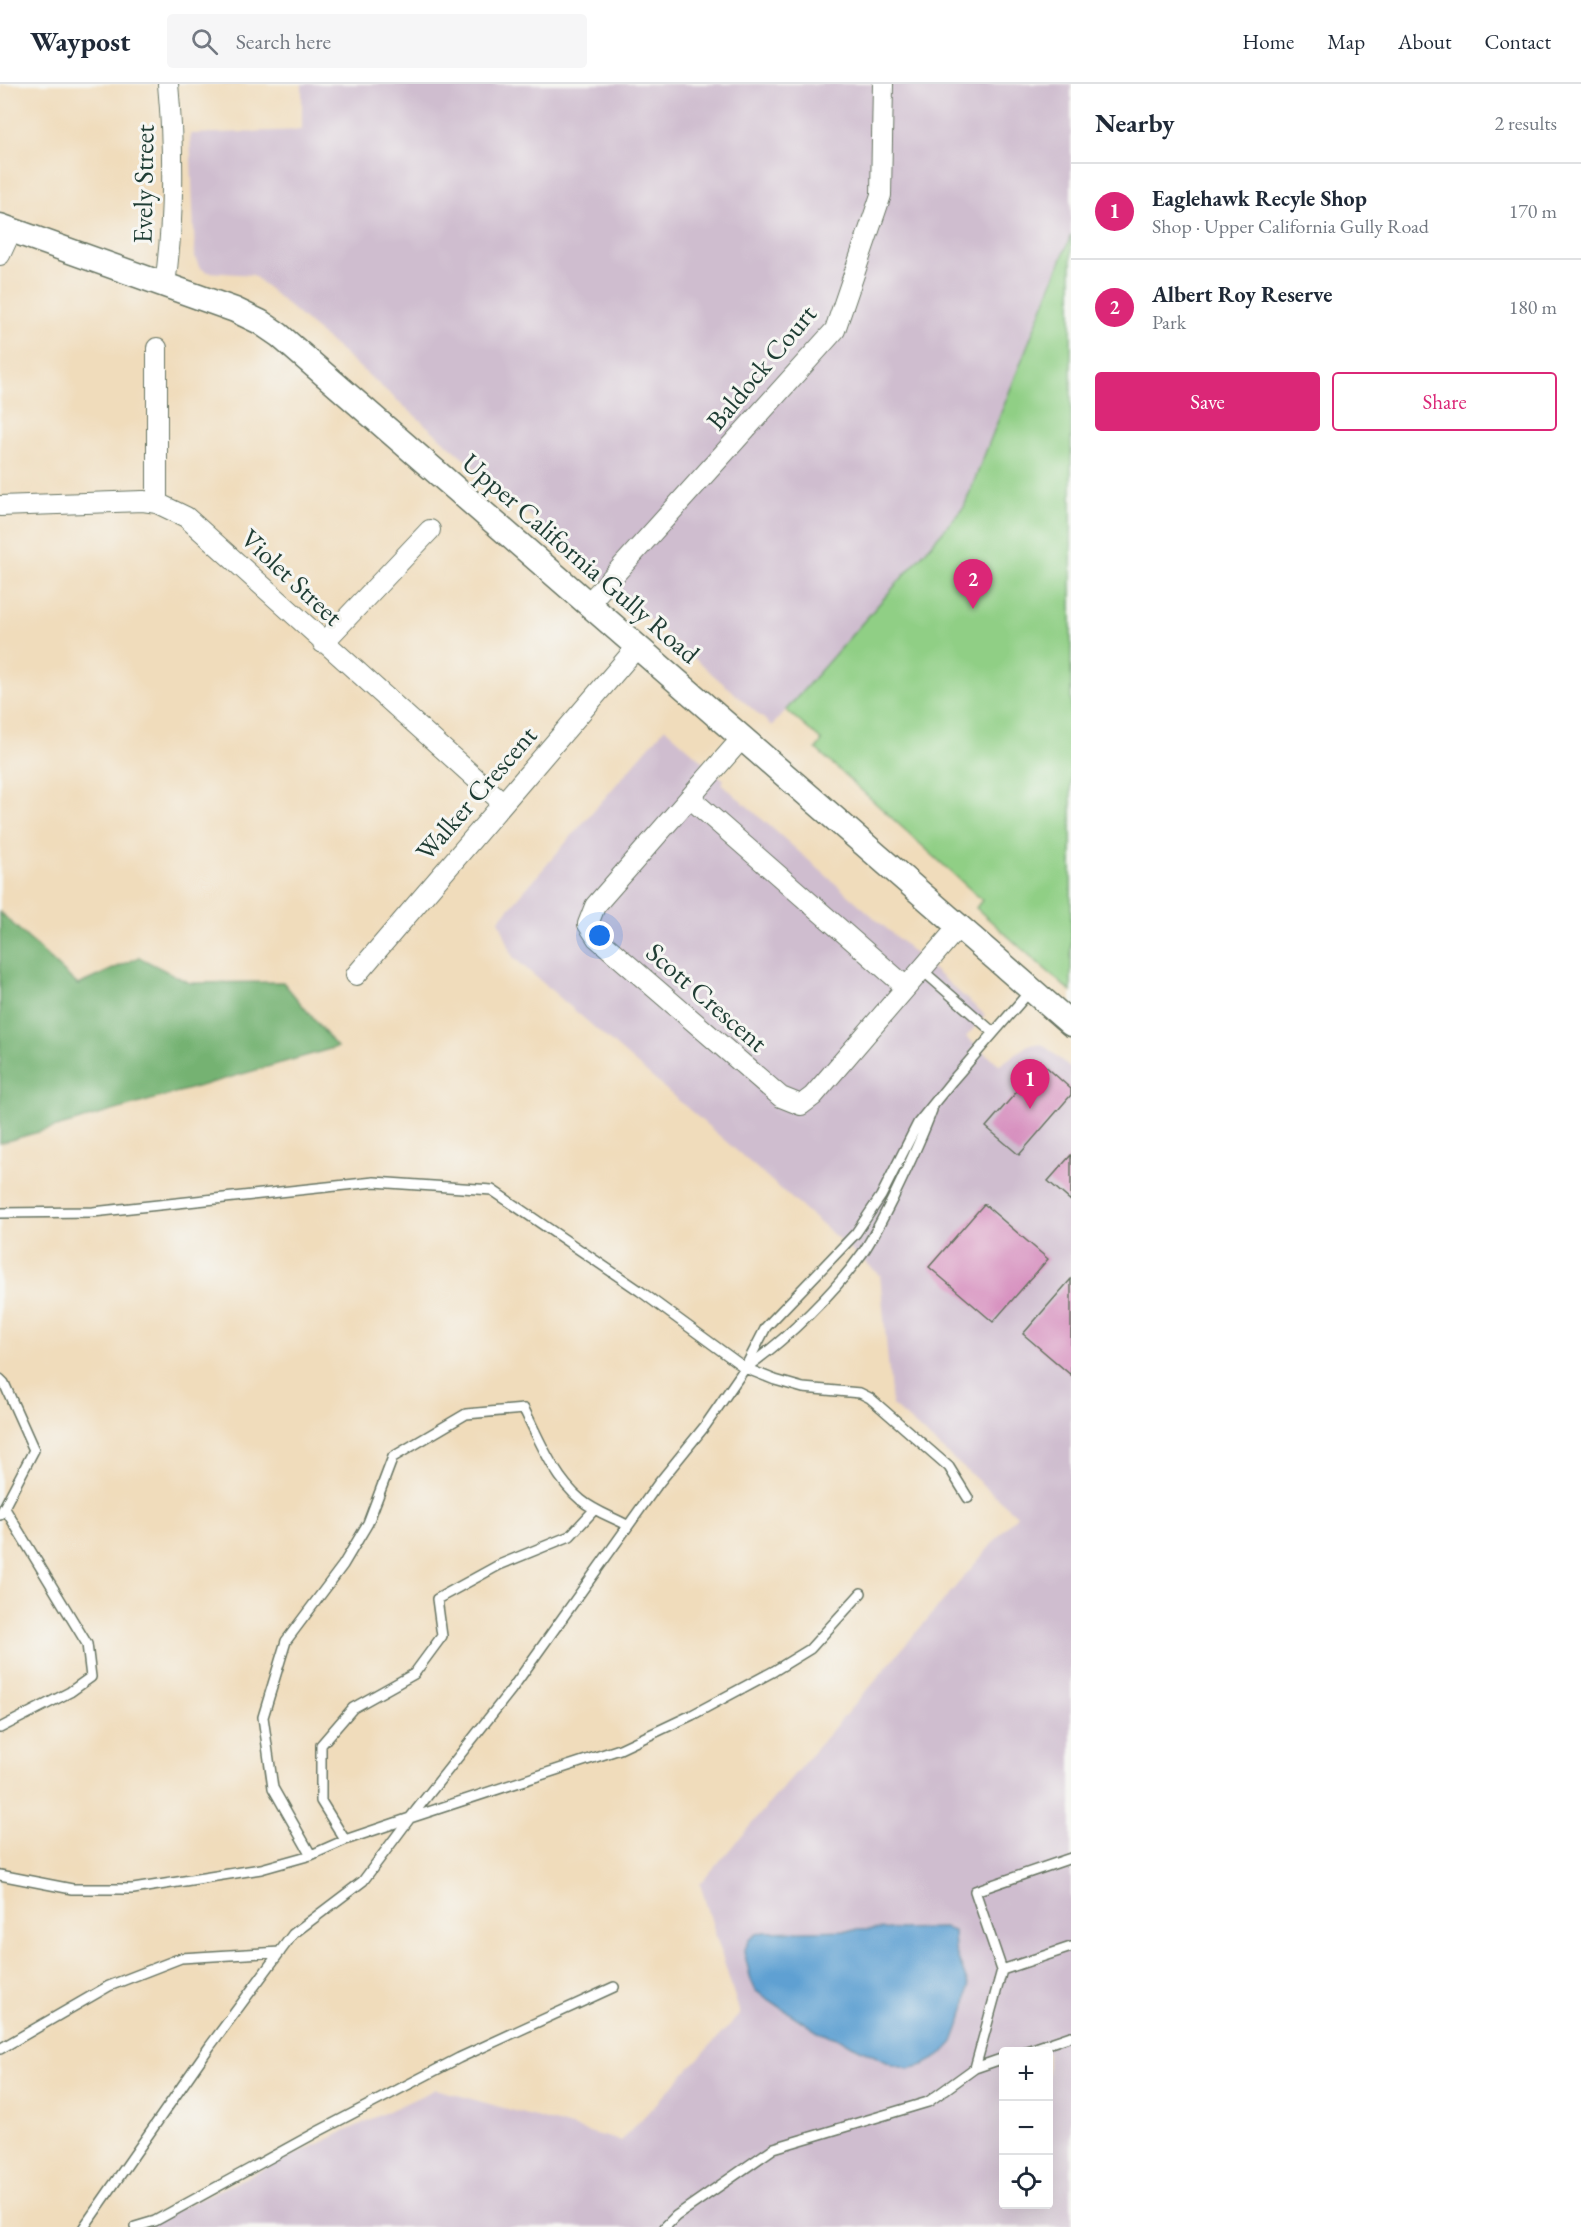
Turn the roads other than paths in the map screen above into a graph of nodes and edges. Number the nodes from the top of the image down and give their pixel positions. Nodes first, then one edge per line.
1 (168, 84) edge
2 (883, 84) edge
3 (6, 229) edge
4 (0, 255) edge
5 (165, 284) junction
6 (157, 348) dead end
7 (158, 503) junction
8 (0, 506) edge
9 (430, 530) dead end
10 (588, 604) junction
11 (323, 643) junction
12 (637, 647) junction
13 (742, 738) junction
14 (690, 798) junction
15 (503, 803) junction
16 (959, 926) junction
17 (922, 970) junction
18 (356, 975) dead end
19 (906, 987) junction
20 (1032, 989) junction
21 (1071, 1024) edge
22 (993, 1032) junction
23 (935, 1103) junction
24 (0, 1213) edge
25 (745, 1368) junction
26 (0, 1379) edge
27 (968, 1498) dead end
28 (595, 1509) junction
29 (2, 1511) edge
30 (627, 1525) junction
31 (861, 1593) dead end
32 (0, 1728) edge
33 (410, 1818) junction
34 (345, 1840) junction
35 (311, 1855) junction
36 (1071, 1858) edge
37 (0, 1875) edge
38 (1071, 1947) edge
39 (280, 1952) junction
40 (1002, 1970) junction
41 (614, 1987) dead end
42 (1071, 2036) edge
43 (1039, 2047) edge
44 (0, 2049) edge
45 (999, 2060) edge
46 (975, 2068) junction
47 (84, 2227) edge
48 (135, 2227) edge
49 (665, 2227) edge

1 - 5 street, Evely Street
2 - 10 street, Baldock Court
3 - 4 street
3 - 5 street, Upper California Gully Road
5 - 10 street, Upper California Gully Road
6 - 7 street
7 - 8 street, Violet Street
7 - 11 street, Violet Street
9 - 11 street
10 - 12 street, Upper California Gully Road
11 - 15 street, Violet Street
12 - 13 street, Upper California Gully Road
12 - 15 street, Walker Crescent
13 - 14 street, Scott Crescent
13 - 16 street, Upper California Gully Road
14 - 19 street
14 - 19 street, Scott Crescent
15 - 18 street, Walker Crescent
16 - 17 street, Scott Crescent
16 - 20 street, Upper California Gully Road
17 - 19 street, Scott Crescent
17 - 22 lane
20 - 21 street, Upper California Gully Road
20 - 22 lane
22 - 23 lane
23 - 25 lane
23 - 25 lane
24 - 25 lane
25 - 27 lane
25 - 30 lane
26 - 29 lane
28 - 30 lane
28 - 34 lane
28 - 35 lane
29 - 32 lane
30 - 33 lane
31 - 33 lane
33 - 34 lane
33 - 39 lane
34 - 35 lane
35 - 37 lane
36 - 40 lane
38 - 40 lane
39 - 44 lane
39 - 47 lane
40 - 46 lane
41 - 48 lane
42 - 43 lane
45 - 46 lane
46 - 49 lane

